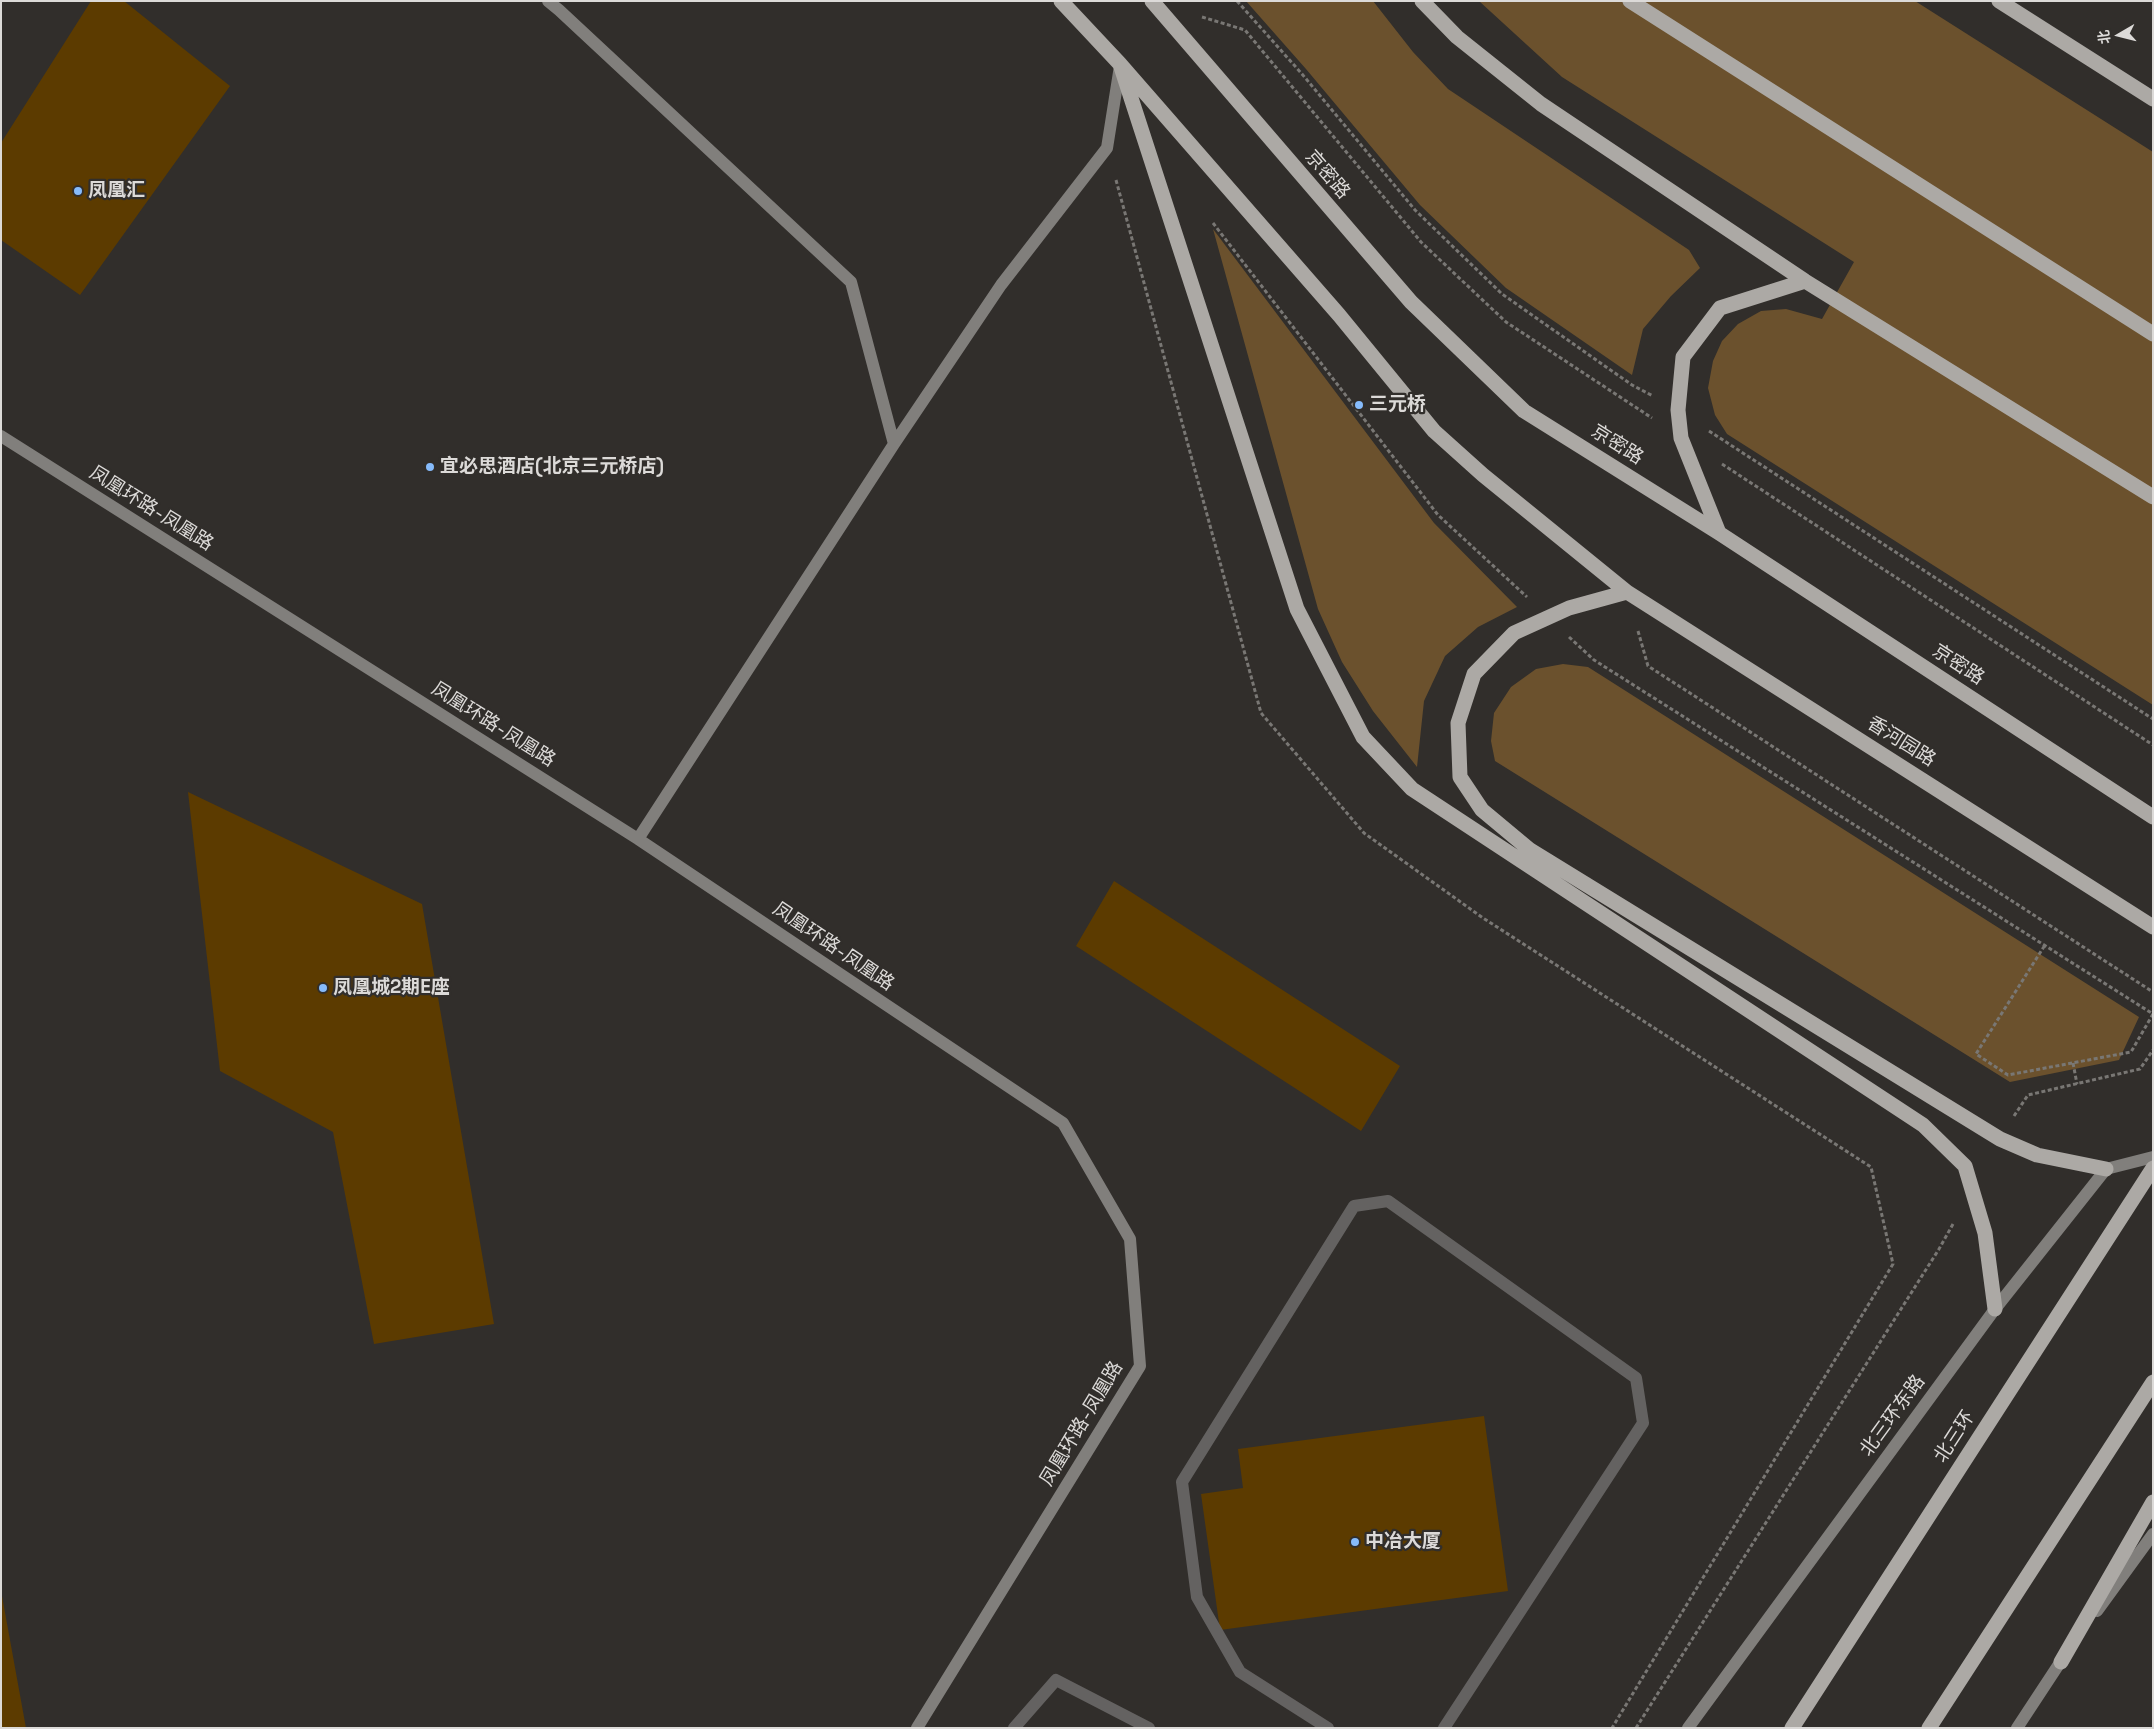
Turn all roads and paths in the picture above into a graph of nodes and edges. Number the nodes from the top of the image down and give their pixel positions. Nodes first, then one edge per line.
1 (548, 1) edge
2 (1061, 1) edge
3 (1152, 1) edge
4 (1422, 1) edge
5 (1630, 1) edge
6 (1999, 1) edge
7 (1198, 16) dead end
8 (1120, 64) junction
9 (2153, 99) edge
10 (1107, 148) junction
11 (1213, 223) dead end
12 (1805, 280) junction
13 (2153, 334) edge
14 (1, 436) edge
15 (1681, 438) junction
16 (894, 444) junction
17 (2153, 497) edge
18 (1719, 533) junction
19 (1627, 592) junction
20 (1529, 599) dead end
21 (1565, 633) dead end
22 (2153, 745) edge
23 (2153, 816) edge
24 (638, 839) junction
25 (2153, 926) edge
26 (2044, 945) junction
27 (2153, 992) edge
28 (2073, 1063) junction
29 (2077, 1084) dead end
30 (2153, 1157) edge
31 (2153, 1168) edge
32 (2106, 1169) junction
33 (1939, 1248) dead end
34 (1995, 1309) junction
35 (2153, 1382) edge
36 (2153, 1502) edge
37 (2153, 1534) edge
38 (2060, 1662) junction
39 (917, 1728) edge
40 (1014, 1728) edge
41 (1149, 1728) edge
42 (1328, 1728) edge
43 (1444, 1728) edge
44 (1612, 1728) edge
45 (1636, 1728) edge
46 (1688, 1728) edge
47 (1792, 1728) edge
48 (1929, 1728) edge
49 (2017, 1728) edge

1 - 16 street
2 - 8 highway
3 - 18 highway, 京密路
4 - 12 highway
5 - 13 highway
6 - 9 highway
7 - 15 path
8 - 10 street
8 - 19 highway
8 - 34 highway
10 - 16 street
10 - 44 path
11 - 20 path
12 - 15 highway
12 - 17 highway
14 - 24 street, 凤凰环路-凤凰路
15 - 18 highway
15 - 22 path
16 - 24 street
18 - 23 highway, 京密路
19 - 25 highway, 香河园路
19 - 27 path
19 - 32 highway
21 - 26 path
24 - 39 street, 凤凰环路-凤凰路
26 - 28 path
26 - 28 path
28 - 29 path
30 - 32 street
31 - 47 highway, 北三环
32 - 34 street, 北三环东路
33 - 45 path
34 - 46 street, 北三环东路
35 - 48 highway
36 - 38 highway
37 - 38 street
38 - 49 street
40 - 41 lane
42 - 43 lane

